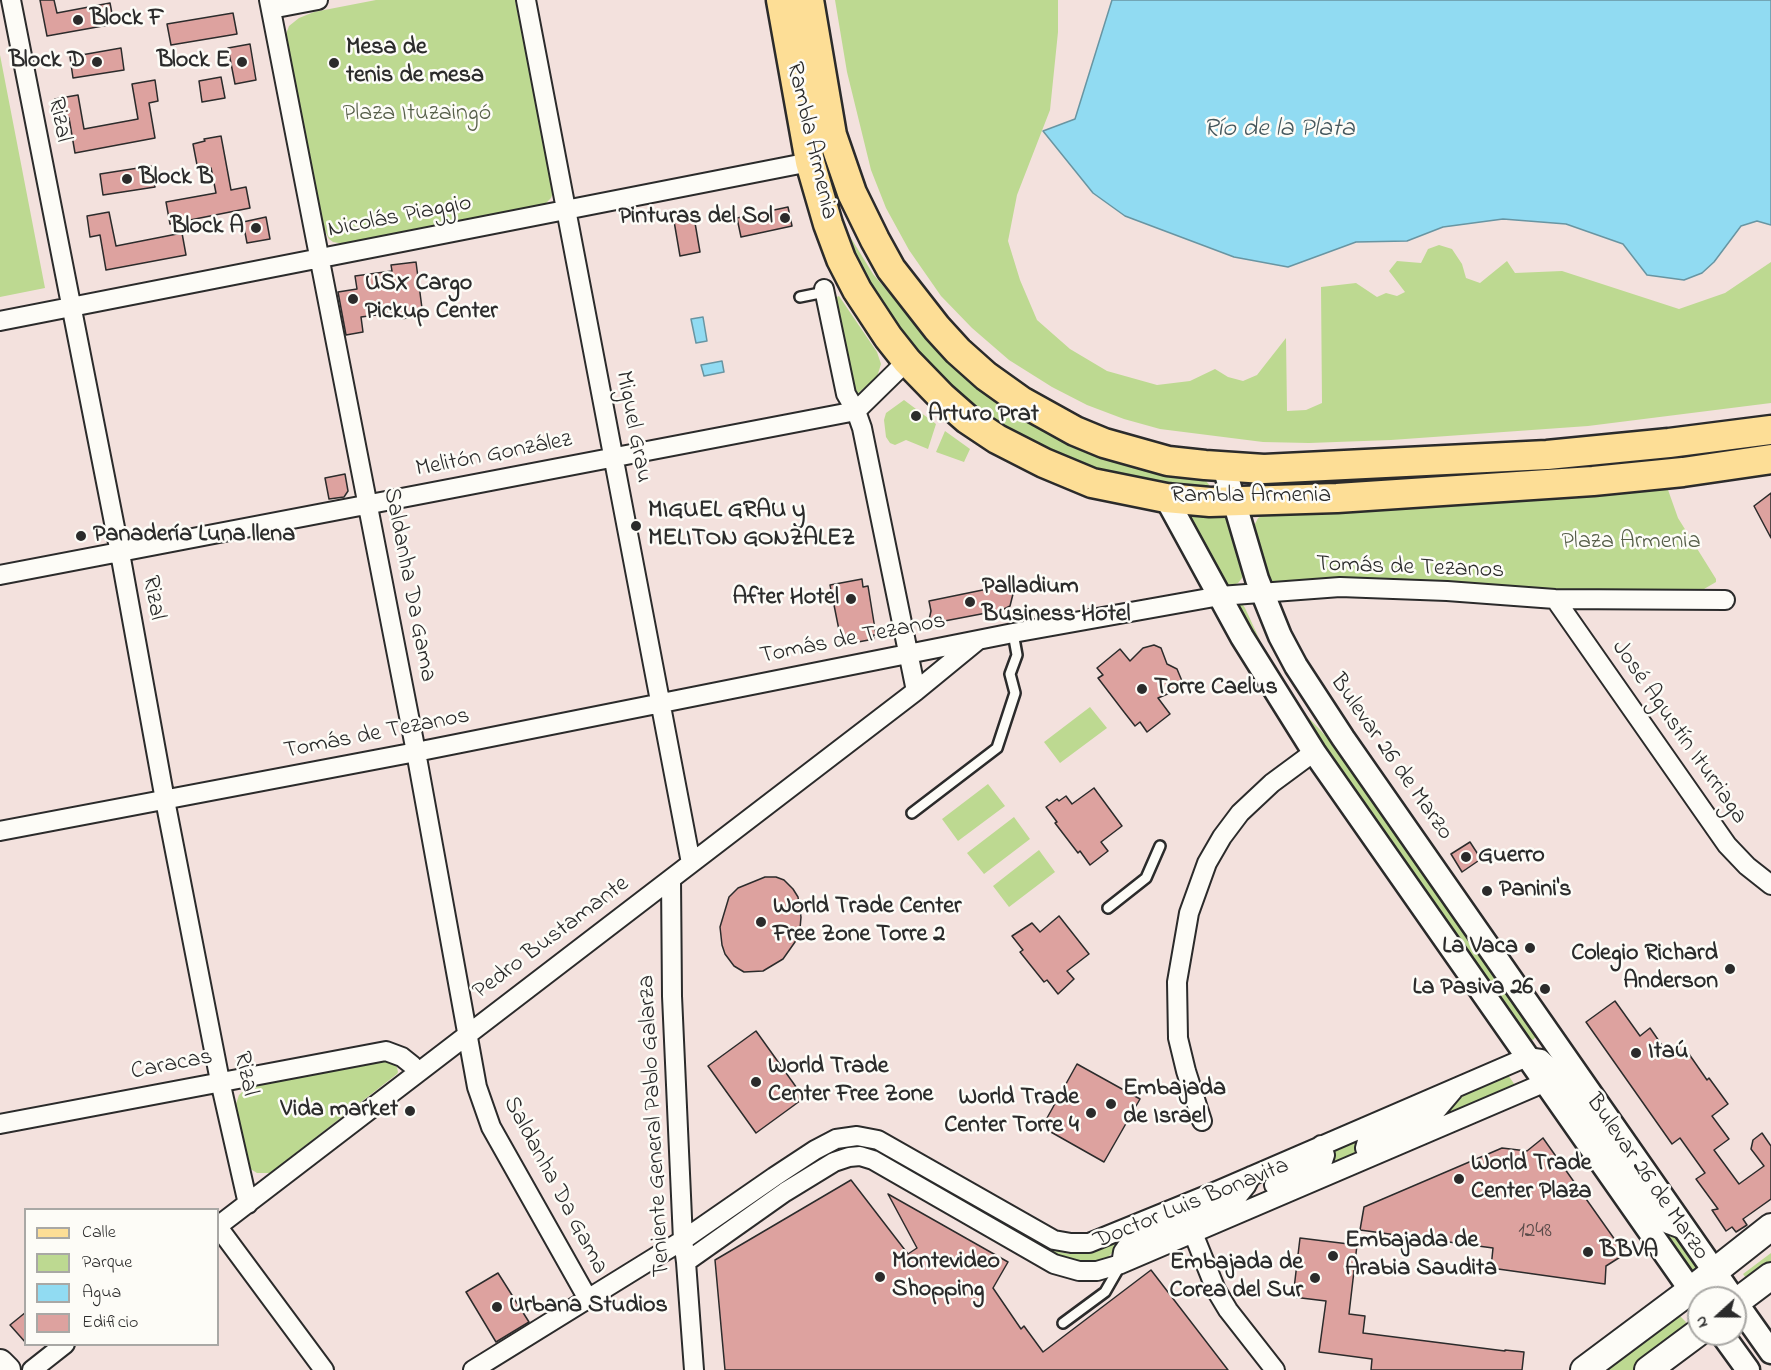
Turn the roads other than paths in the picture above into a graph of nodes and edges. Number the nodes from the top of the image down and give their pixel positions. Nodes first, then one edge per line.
1 (11, 0) edge
2 (318, 0) edge
3 (526, 0) edge
4 (781, 0) edge
5 (809, 0) edge
6 (270, 4) edge
7 (810, 162) junction
8 (565, 210) junction
9 (318, 258) junction
10 (825, 291) joint
11 (800, 297) dead end
12 (72, 308) junction
13 (922, 310) junction
14 (0, 321) edge
15 (907, 361) junction
16 (856, 411) junction
17 (1771, 430) edge
18 (614, 458) junction
19 (1771, 459) edge
20 (1224, 466) junction
21 (1166, 498) junction
22 (1234, 501) junction
23 (368, 505) junction
24 (120, 553) junction
25 (0, 575) edge
26 (1262, 593) junction
27 (1220, 596) junction
28 (1555, 599) junction
29 (1725, 600) dead end
30 (1013, 633) junction
31 (978, 640) junction
32 (908, 654) junction
33 (916, 691) junction
34 (659, 704) junction
35 (417, 752) junction
36 (1314, 752) junction
37 (165, 800) junction
38 (912, 813) dead end
39 (0, 831) edge
40 (1160, 846) dead end
41 (691, 864) junction
42 (671, 879) junction
43 (1771, 885) edge
44 (1108, 908) dead end
45 (467, 1034) junction
46 (1527, 1057) junction
47 (417, 1073) junction
48 (1558, 1073) junction
49 (220, 1081) junction
50 (1454, 1089) junction
51 (1202, 1121) dead end
52 (0, 1124) edge
53 (1321, 1145) junction
54 (1368, 1156) junction
55 (1251, 1176) junction
56 (1264, 1202) junction
57 (248, 1203) junction
58 (219, 1225) edge
59 (219, 1227) edge
60 (1771, 1227) edge
61 (1193, 1233) junction
62 (683, 1240) junction
63 (687, 1262) junction
64 (1121, 1263) junction
65 (1715, 1272) junction
66 (1771, 1276) edge
67 (1689, 1286) edge
68 (1703, 1286) edge
69 (1725, 1286) edge
70 (1747, 1293) edge
71 (588, 1299) junction
72 (1687, 1301) edge
73 (1747, 1318) edge
74 (1063, 1323) dead end
75 (1687, 1341) edge
76 (62, 1346) edge
77 (1731, 1346) edge
78 (1771, 1352) edge
79 (0, 1363) edge
80 (8, 1370) edge
81 (32, 1370) edge
82 (324, 1370) edge
83 (473, 1370) edge
84 (694, 1370) edge
85 (1275, 1370) edge
86 (1584, 1370) edge
87 (1648, 1370) edge
88 (1748, 1370) edge

1 - 12 street, Rizal
2 - 6 street
3 - 8 street, Miguel Grau
4 - 7 main road, Rambla Armenia
5 - 13 main road, Rambla Armenia
6 - 9 street, Saldanha Da Gama
7 - 8 street, Nicolás Piaggio
7 - 13 main road
7 - 15 main road, Rambla Armenia
8 - 9 street, Nicolás Piaggio
8 - 18 street, Miguel Grau
9 - 12 street, Nicolás Piaggio
9 - 23 street, Saldanha Da Gama
10 - 11 lane
10 - 16 street
12 - 14 street, Nicolás Piaggio
12 - 24 street, Rizal
13 - 20 main road, Rambla Armenia
15 - 16 street
15 - 21 main road, Rambla Armenia
16 - 18 street, Melitón González
16 - 32 street
17 - 20 main road, Rambla Armenia
18 - 23 street, Melitón González
18 - 34 street, Miguel Grau
19 - 22 main road, Rambla Armenia
20 - 22 street, Bulevar 26 de Marzo
21 - 22 main road, Rambla Armenia
21 - 27 street, Bulevar 26 de Marzo
22 - 26 street, Bulevar 26 de Marzo
23 - 24 street, Melitón González
23 - 35 street, Saldanha Da Gama
24 - 25 street, Melitón González
24 - 37 street, Rizal
26 - 27 street, Tomás de Tezanos
26 - 28 street, Tomás de Tezanos
26 - 48 street, Bulevar 26 de Marzo
27 - 30 street, Tomás de Tezanos
27 - 36 street, Bulevar 26 de Marzo
28 - 29 street, Tomás de Tezanos
28 - 43 street, José Agustín Iturriaga
30 - 31 street, Tomás de Tezanos
30 - 38 lane
31 - 32 street, Tomás de Tezanos
31 - 33 street, Pedro Bustamante
32 - 33 street
32 - 34 street, Tomás de Tezanos
33 - 41 street, Pedro Bustamante
34 - 35 street, Tomás de Tezanos
34 - 41 street, Miguel Grau
35 - 37 street, Tomás de Tezanos
35 - 45 street, Saldanha Da Gama
36 - 46 street, Bulevar 26 de Marzo
36 - 51 street
37 - 39 street, Tomás de Tezanos
37 - 49 street, Rizal
40 - 44 lane
41 - 42 street, Pedro Bustamante
42 - 45 street, Pedro Bustamante
42 - 62 street, Teniente General Pablo Galarza
45 - 47 street, Pedro Bustamante
45 - 71 street, Saldanha Da Gama
46 - 48 street, Bulevar 26 de Marzo
46 - 50 street, Doctor Luis Bonavita
47 - 49 street, Caracas
47 - 57 street, Pedro Bustamante
48 - 54 street, Doctor Luis Bonavita
48 - 65 street, Bulevar 26 de Marzo
48 - 67 street, Bulevar 26 de Marzo
49 - 52 street, Caracas
49 - 57 street, Rizal
50 - 53 street, Doctor Luis Bonavita
50 - 54 street
53 - 55 street, Doctor Luis Bonavita
53 - 56 street
54 - 56 street, Doctor Luis Bonavita
55 - 62 street, Doctor Luis Bonavita
55 - 64 street
56 - 61 street, Doctor Luis Bonavita
57 - 58 street, Pedro Bustamante
59 - 82 street
60 - 65 main road
61 - 64 street, Doctor Luis Bonavita
61 - 85 street
62 - 63 street, Teniente General Pablo Galarza
62 - 71 street, Doctor Luis Bonavita
63 - 64 street, Doctor Luis Bonavita
63 - 84 street, Teniente General Pablo Galarza
64 - 74 lane
65 - 68 main road
65 - 69 street, Bulevar 26 de Marzo
66 - 70 main road
71 - 83 street, Doctor Luis Bonavita
72 - 86 main road
73 - 78 street, Bulevar 26 de Marzo
75 - 87 main road
76 - 81 street
77 - 88 street
79 - 80 main road

